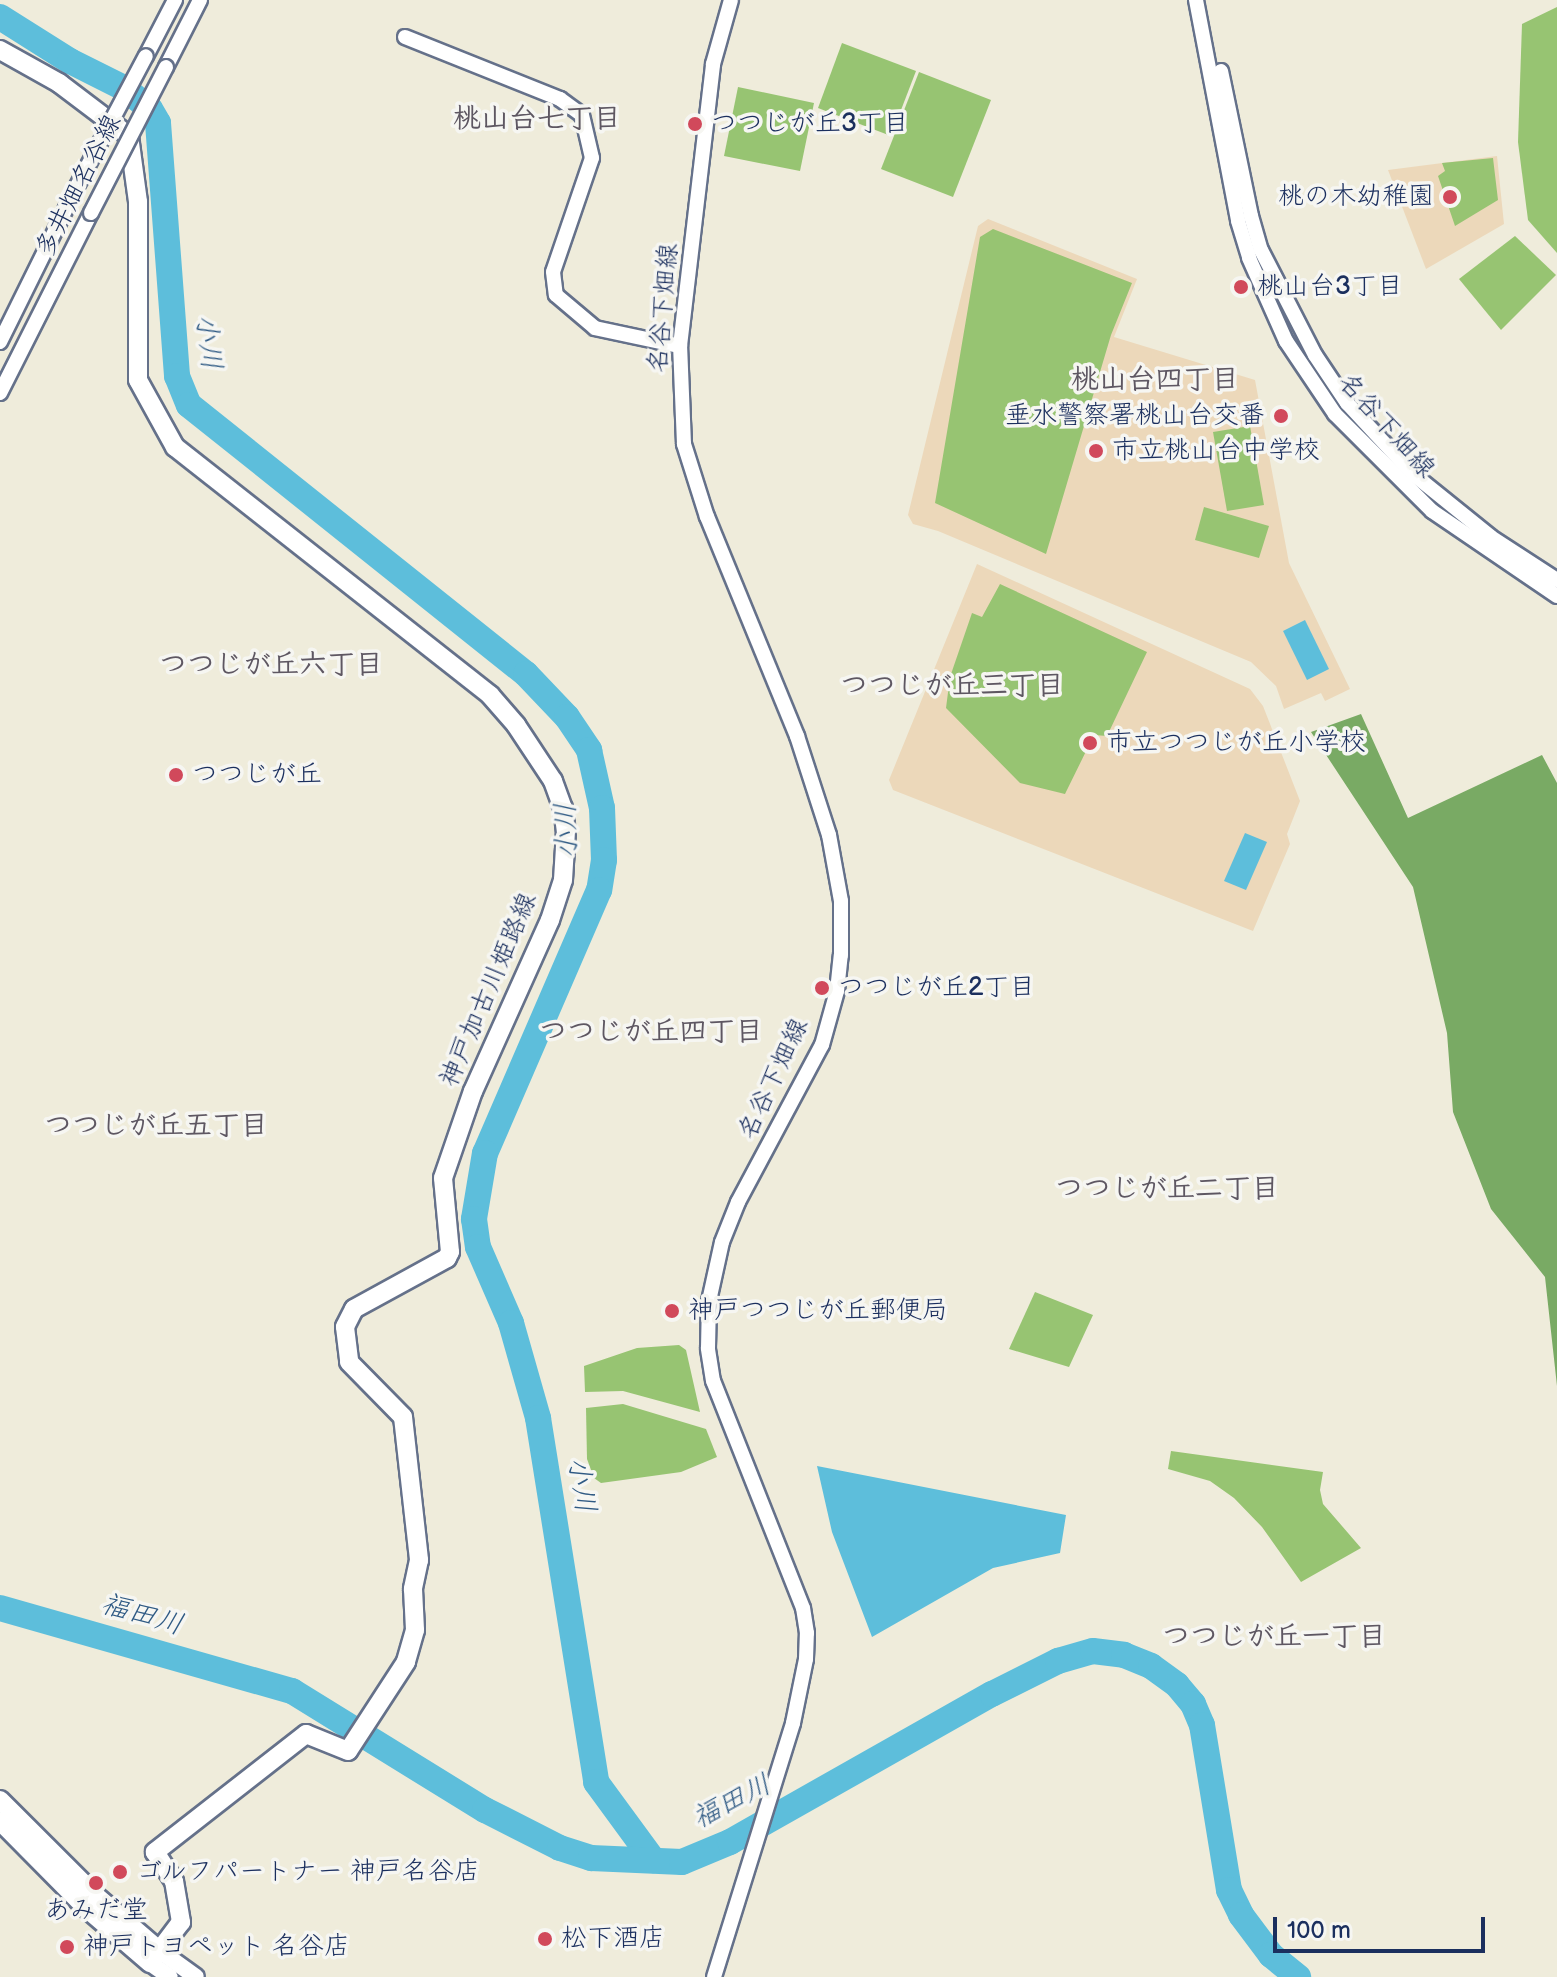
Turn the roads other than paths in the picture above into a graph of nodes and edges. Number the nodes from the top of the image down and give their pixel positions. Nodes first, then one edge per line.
1 (175, 0) edge
2 (200, 0) edge
3 (731, 0) edge
4 (1196, 0) edge
5 (1206, 0) edge
6 (405, 37) dead end
7 (0, 50) edge
8 (0, 342) edge
9 (680, 346) junction
10 (0, 393) edge
11 (1557, 580) edge
12 (1557, 596) edge
13 (0, 1800) edge
14 (0, 1821) edge
15 (155, 1957) junction
16 (170, 1977) edge
17 (196, 1977) edge
18 (714, 1977) edge

1 - 8 street, 多井畑名谷線, bridge
2 - 10 street, 多井畑名谷線, bridge
3 - 9 street, 名谷下畑線
4 - 12 street, 名谷下畑線
5 - 11 street, 名谷下畑線
6 - 9 street
7 - 15 main road, 神戸加古川姫路線
9 - 18 street, 名谷下畑線
13 - 15 main road
14 - 15 main road
15 - 16 main road
15 - 17 main road

